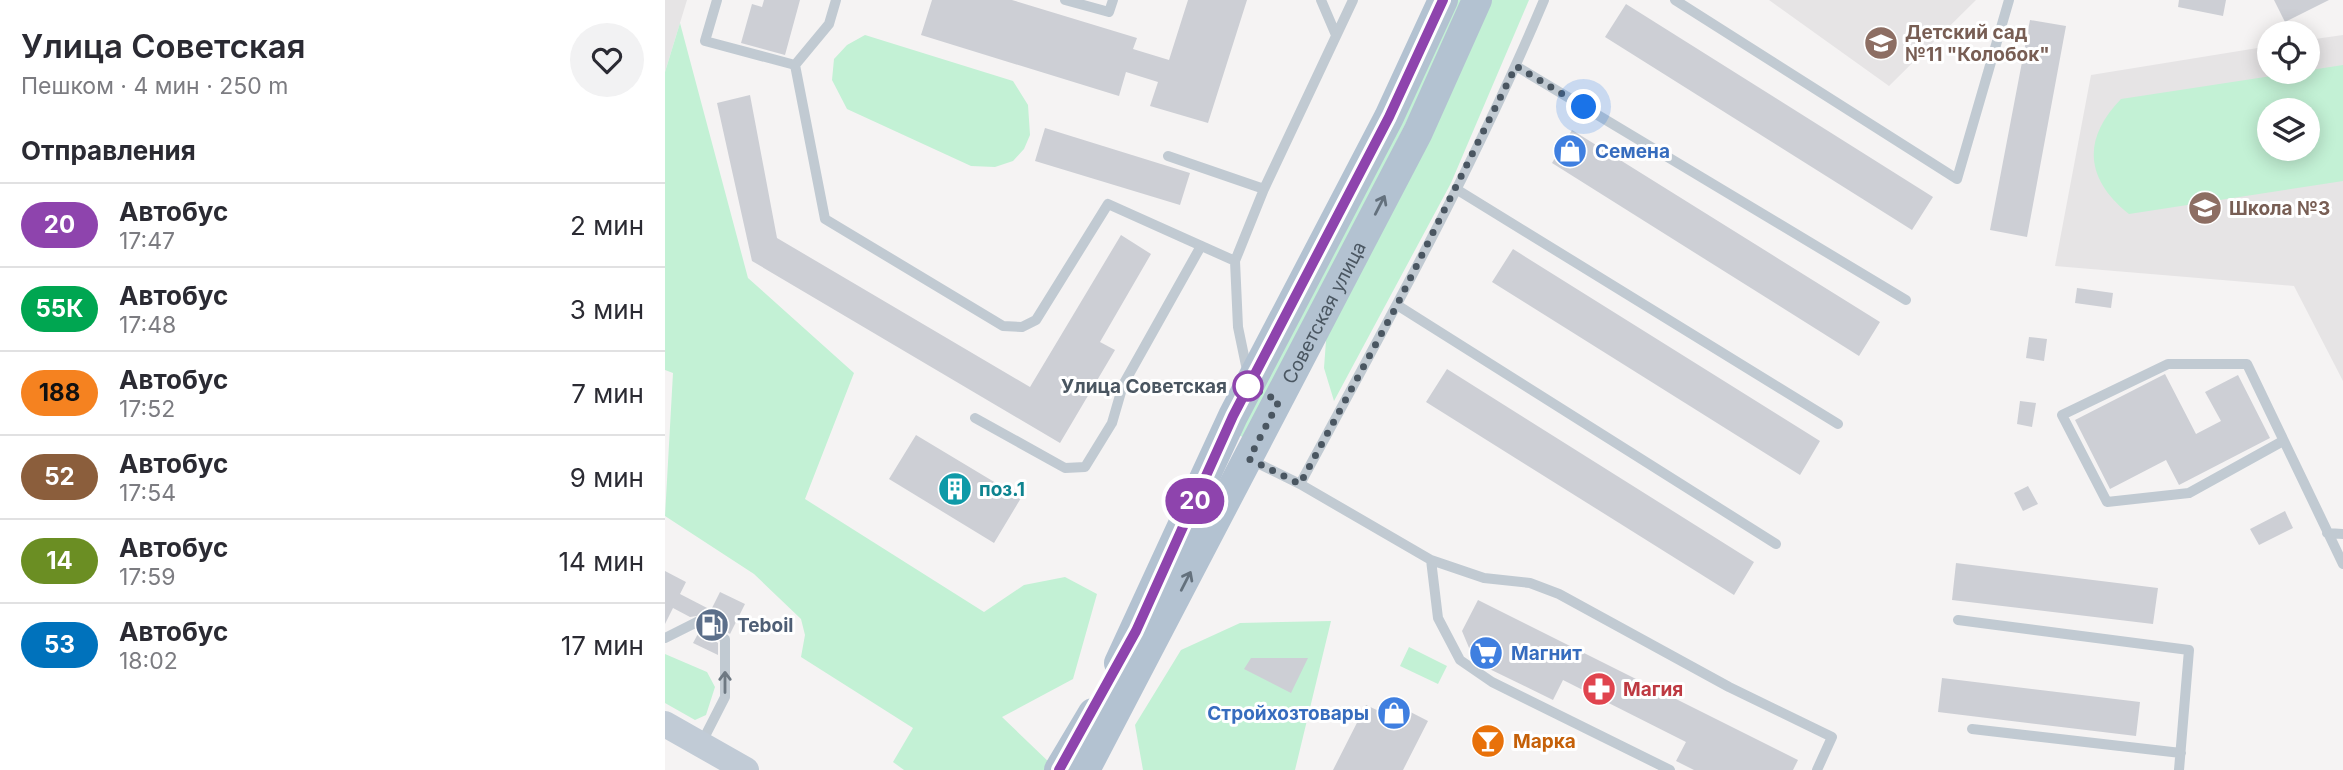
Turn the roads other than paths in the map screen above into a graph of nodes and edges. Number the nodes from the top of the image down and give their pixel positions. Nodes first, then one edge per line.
1 (717, 0) edge
2 (836, 0) edge
3 (1065, 0) edge
4 (1113, 0) edge
5 (1321, 0) edge
6 (1353, 0) edge
7 (1443, 0) edge
8 (1477, 0) edge
9 (1544, 0) edge
10 (1675, 0) edge
11 (2010, 0) edge
12 (1336, 35) junction
13 (795, 65) junction
14 (1516, 66) junction
15 (1168, 156) dead end
16 (1264, 189) junction
17 (1456, 189) junction
18 (1201, 246) junction
19 (1235, 261) junction
20 (1906, 300) dead end
21 (1397, 305) junction
22 (1238, 327) junction
23 (1272, 342) junction
24 (1251, 382) junction
25 (975, 418) dead end
26 (1838, 424) dead end
27 (2283, 441) junction
28 (1249, 459) junction
29 (1300, 484) junction
30 (2327, 533) junction
31 (2343, 534) edge
32 (1776, 544) dead end
33 (1431, 560) junction
34 (2343, 564) edge
35 (1958, 621) dead end
36 (1145, 636) junction
37 (665, 638) edge
38 (1107, 707) junction
39 (665, 724) edge
40 (1972, 729) dead end
41 (701, 744) junction
42 (2181, 753) junction
43 (746, 770) edge
44 (1059, 770) edge
45 (1085, 770) edge
46 (1670, 770) edge
47 (1817, 770) edge
48 (2179, 770) edge

1 - 13 lane
2 - 13 lane
3 - 4 lane
5 - 12 lane
6 - 12 lane
7 - 23 main road, Советская улица
28 -> 8 main road, Советская улица
9 - 14 lane
10 - 11 lane
12 - 16 lane
13 - 18 lane
14 - 17 lane
14 - 20 lane
15 - 16 lane
16 - 19 lane
17 - 21 lane
17 - 26 lane
18 - 19 lane
18 - 25 lane
19 - 22 lane
21 - 29 lane
21 - 32 lane
22 - 23 lane
22 - 24 lane
23 - 24 main road, Советская улица
24 - 36 main road, Советская улица
27 - 27 lane
27 - 30 lane
28 - 29 lane
36 -> 28 main road, Советская улица
29 - 33 lane
30 - 31 lane
30 - 34 lane
33 - 46 lane
33 - 47 lane
35 - 42 lane
36 - 38 main road, Советская улица
41 -> 37 lane
38 - 44 main road, Советская улица
38 - 45 main road, Советская улица
39 - 41 main road
40 - 42 lane
41 - 43 main road
42 - 48 lane

